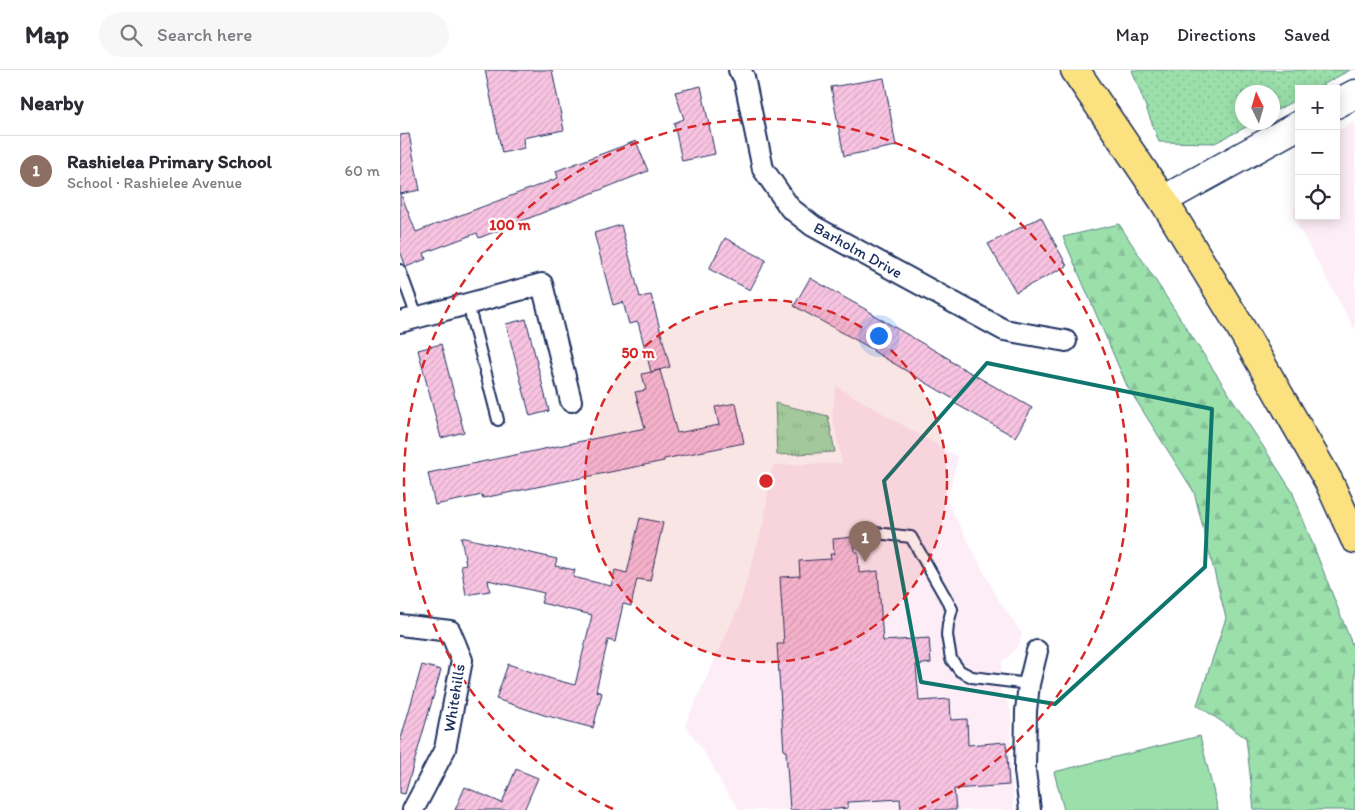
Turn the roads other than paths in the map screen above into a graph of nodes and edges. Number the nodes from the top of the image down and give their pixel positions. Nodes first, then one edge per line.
1 (739, 70) edge
2 (1075, 70) edge
3 (1355, 94) edge
4 (1340, 102) edge
5 (1295, 127) edge
6 (1163, 200) junction
7 (400, 270) edge
8 (468, 304) junction
9 (408, 320) edge
10 (1066, 342) dead end
11 (570, 401) dead end
12 (498, 420) dead end
13 (876, 533) dead end
14 (1355, 539) edge
15 (400, 625) edge
16 (1037, 650) dead end
17 (1029, 684) junction
18 (413, 810) edge
19 (1030, 810) edge

1 - 10 street, Barholm Drive
2 - 6 main road
3 - 4 street
5 - 6 street
6 - 14 main road
7 - 9 lane
8 - 9 street
8 - 11 street
8 - 12 lane
13 - 17 lane
15 - 18 street, Whitehills
16 - 17 street
17 - 19 street

